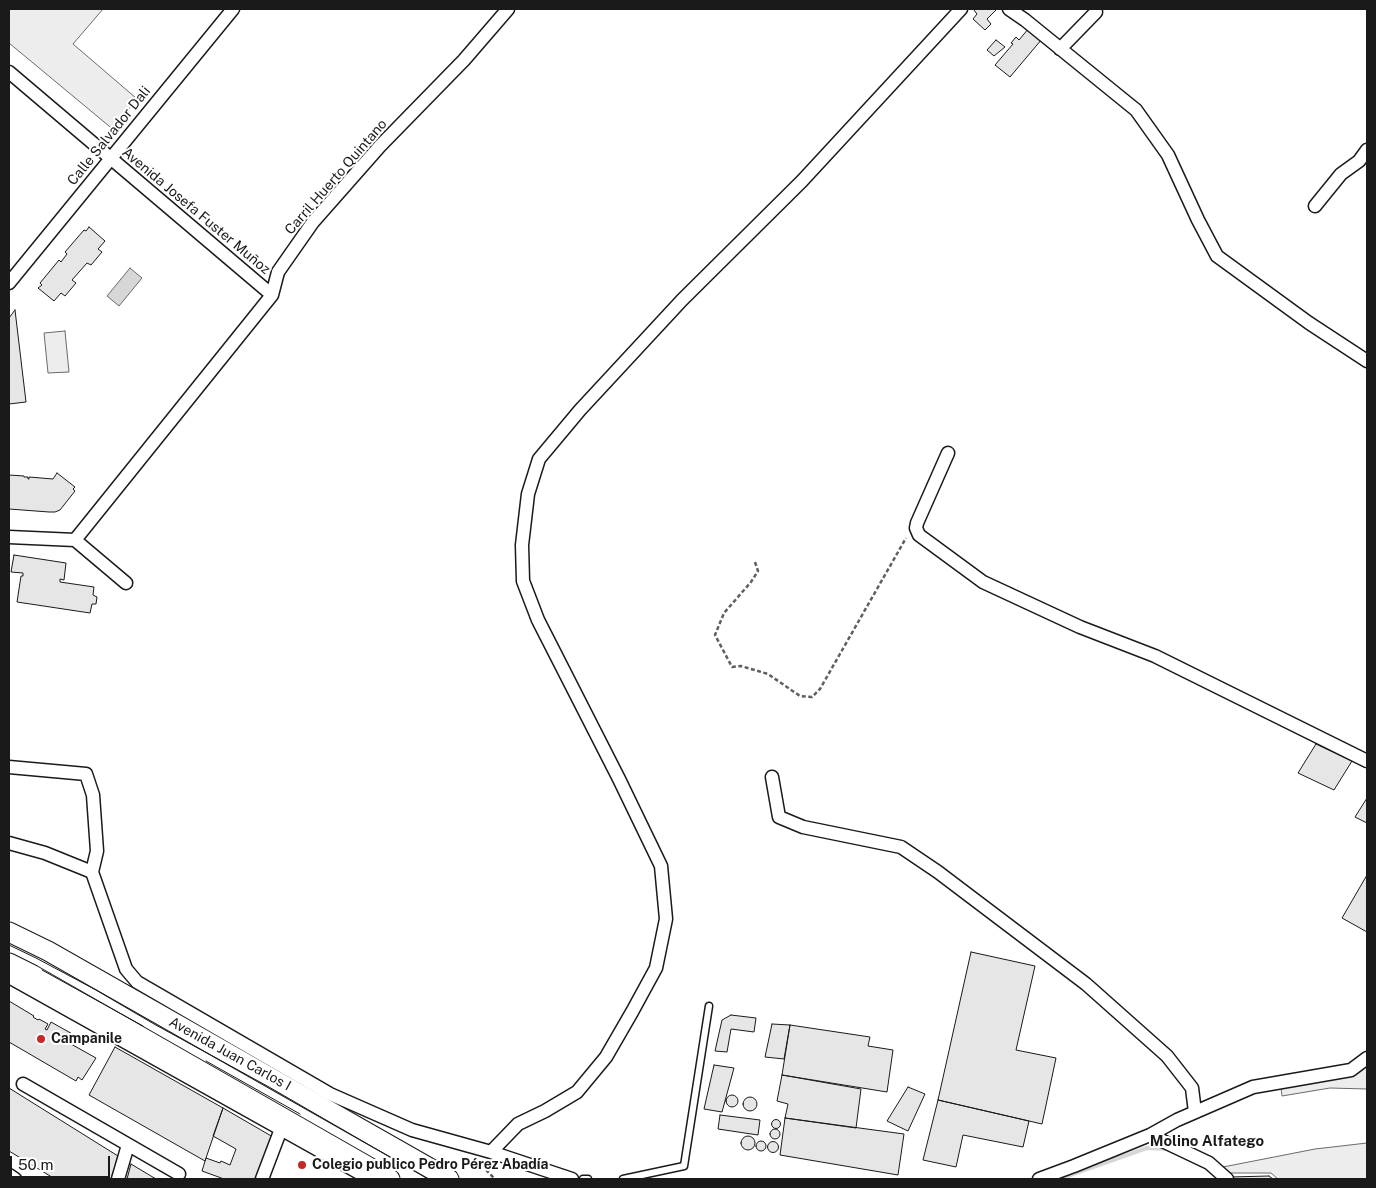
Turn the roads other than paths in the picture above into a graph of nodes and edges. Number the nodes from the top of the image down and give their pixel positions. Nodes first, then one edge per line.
1 (233, 9) edge
2 (508, 9) edge
3 (961, 9) edge
4 (1009, 9) edge
5 (1096, 12) dead end
6 (1060, 49) junction
7 (9, 72) edge
8 (1367, 150) edge
9 (111, 158) junction
10 (1315, 206) dead end
11 (9, 283) edge
12 (272, 295) junction
13 (1367, 361) edge
14 (948, 454) dead end
15 (9, 537) edge
16 (74, 540) junction
17 (126, 584) dead end
18 (1367, 761) edge
19 (9, 767) edge
20 (772, 777) dead end
21 (9, 844) edge
22 (92, 872) junction
23 (9, 932) edge
24 (9, 963) edge
25 (9, 977) edge
26 (709, 1006) dead end
27 (1367, 1058) edge
28 (23, 1084) dead end
29 (1195, 1112) junction
30 (281, 1129) junction
31 (1150, 1135) junction
32 (128, 1145) junction
33 (490, 1152) junction
34 (179, 1174) dead end
35 (9, 1175) edge
36 (15, 1179) edge
37 (118, 1179) edge
38 (262, 1179) edge
39 (370, 1179) edge
40 (390, 1179) edge
41 (449, 1179) edge
42 (572, 1179) edge
43 (583, 1179) edge
44 (588, 1179) edge
45 (623, 1179) edge
46 (1039, 1179) edge
47 (1227, 1179) edge

1 - 9 street, Calle Salvador Dali
2 - 12 street, Carril Huerto Quintano
3 - 33 street
4 - 6 street
5 - 6 street
6 - 13 street
7 - 9 street, Avenida Josefa Fuster Muñoz
8 - 10 street
9 - 11 street, Calle Salvador Dali
9 - 12 street, Avenida Josefa Fuster Muñoz
12 - 16 street, Carril Huerto Quintano
14 - 18 street
15 - 16 street
16 - 17 street
19 - 22 street
20 - 29 street
21 - 22 street
22 - 33 street
23 - 41 main road, Avenida Juan Carlos I
24 - 40 main road, Avenida Juan Carlos I
25 - 30 street
26 - 45 lane
27 - 29 street
28 - 32 street
29 - 31 street
30 - 38 street
30 - 39 street
31 - 46 street
31 - 47 street
32 - 34 street
32 - 37 street
33 - 42 street
35 - 36 street
43 - 44 lane

